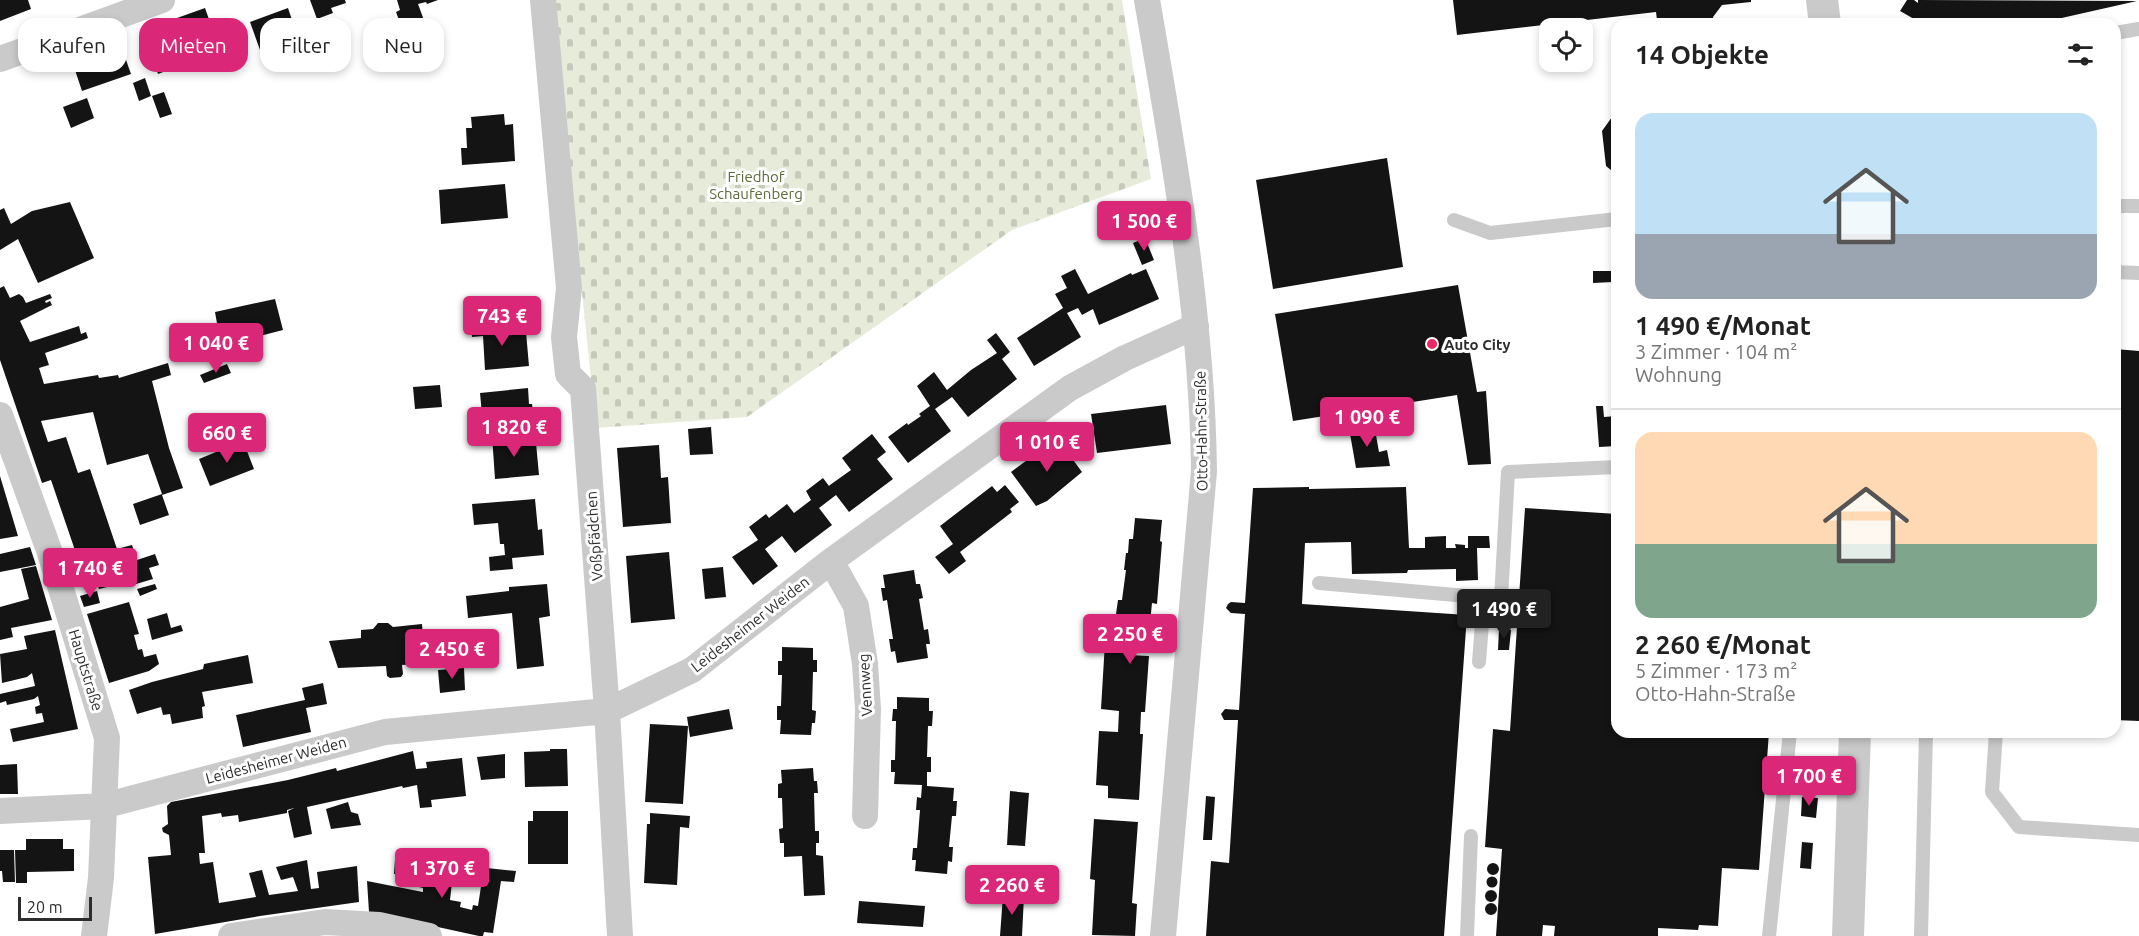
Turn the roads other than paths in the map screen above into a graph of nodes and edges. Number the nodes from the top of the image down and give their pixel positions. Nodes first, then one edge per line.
1 (162, 0) edge
2 (543, 0) edge
3 (1147, 0) edge
4 (1822, 0) edge
5 (1824, 18) edge
6 (2139, 29) edge
7 (2121, 32) edge
8 (0, 59) edge
9 (2121, 206) edge
10 (2139, 206) edge
11 (1454, 220) dead end
12 (1611, 220) edge
13 (2121, 272) edge
14 (2139, 273) edge
15 (1196, 326) junction
16 (0, 415) edge
17 (1611, 467) edge
18 (831, 561) junction
19 (1319, 583) dead end
20 (1484, 598) junction
21 (1479, 662) dead end
22 (607, 711) junction
23 (1789, 738) edge
24 (1855, 738) edge
25 (1926, 738) edge
26 (1996, 738) edge
27 (104, 806) junction
28 (0, 811) edge
29 (865, 816) dead end
30 (2139, 835) edge
31 (1471, 836) dead end
32 (94, 936) edge
33 (231, 936) edge
34 (429, 936) edge
35 (620, 936) edge
36 (1163, 936) edge
37 (1467, 936) edge
38 (1769, 936) edge
39 (1848, 936) edge
40 (1921, 936) edge

1 - 8 street
2 - 22 street, Voßpfädchen
3 - 15 street, Otto-Hahn-Straße
4 - 5 street
6 - 7 lane
9 - 10 lane
11 - 12 lane
13 - 14 lane
15 - 18 street, Leidesheimer Weiden
15 - 36 street, Otto-Hahn-Straße
16 - 27 street, Hauptstraße
17 - 20 lane
18 - 22 street, Leidesheimer Weiden
18 - 29 street, Vennweg
19 - 20 lane
20 - 21 lane
22 - 27 street, Leidesheimer Weiden
22 - 35 street, Voßpfädchen
23 - 38 lane
24 - 39 street
25 - 40 lane
26 - 30 lane
27 - 28 street, Leidesheimer Weiden
27 - 32 street, Hauptstraße
31 - 37 lane
33 - 34 street

